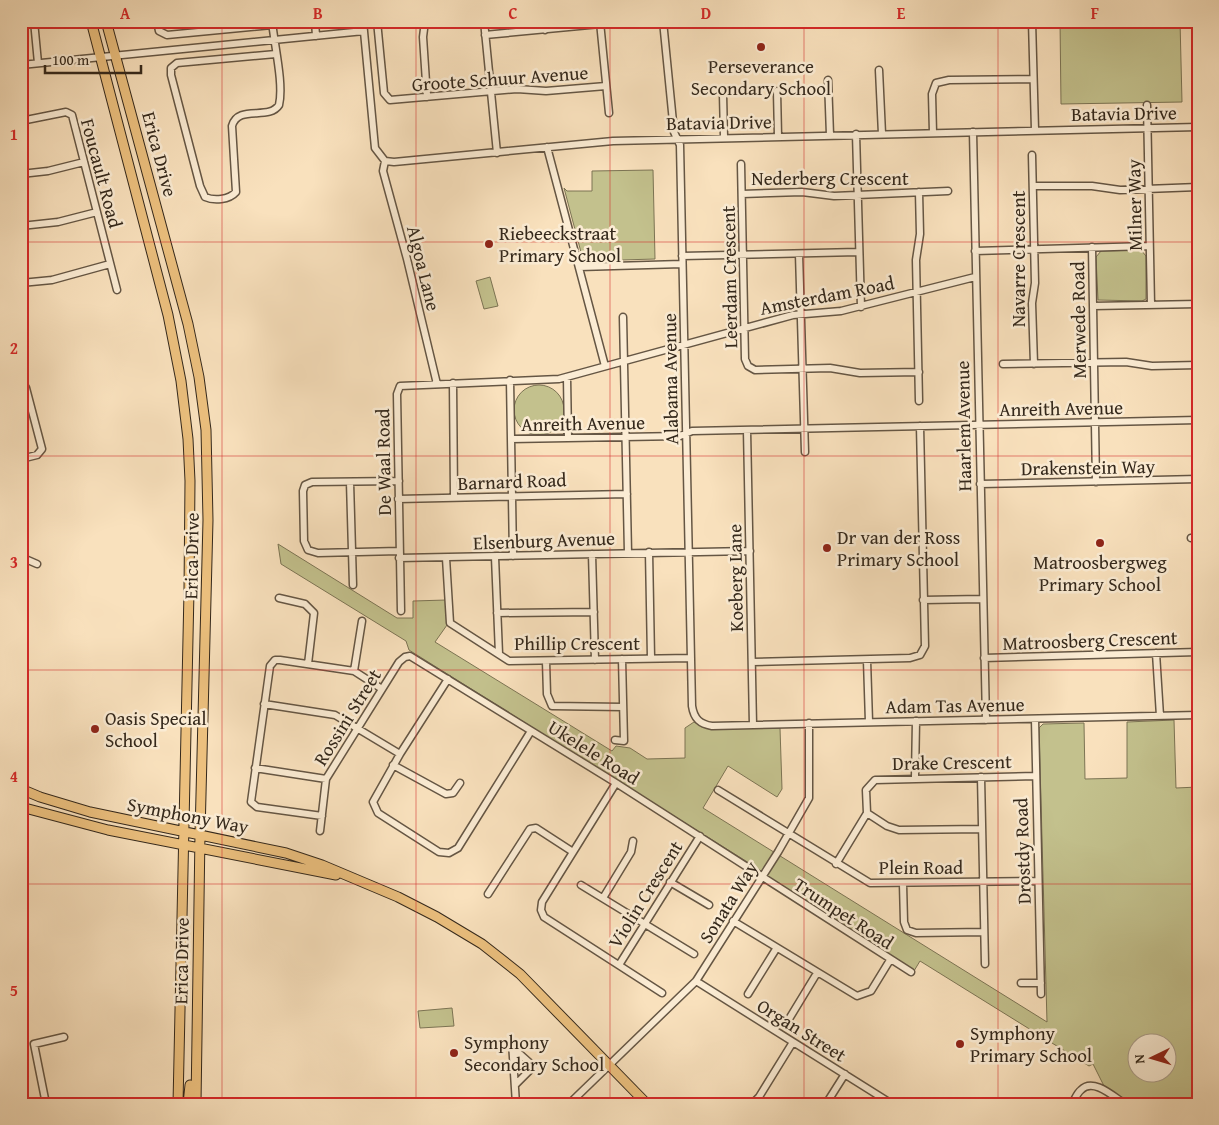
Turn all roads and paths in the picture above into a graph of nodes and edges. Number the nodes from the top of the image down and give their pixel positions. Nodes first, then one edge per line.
1 (34, 21) edge
2 (90, 21) edge
3 (106, 21) edge
4 (156, 21) edge
5 (315, 21) edge
6 (363, 21) edge
7 (377, 21) edge
8 (425, 21) edge
9 (484, 21) edge
10 (544, 21) edge
11 (632, 21) edge
12 (663, 21) edge
13 (1032, 21) edge
14 (272, 23) edge
15 (600, 23) edge
16 (545, 30) junction
17 (364, 31) junction
18 (316, 36) junction
19 (485, 36) junction
20 (274, 40) junction
21 (276, 54) junction
22 (115, 55) junction
23 (100, 57) junction
24 (38, 63) junction
25 (21, 65) edge
26 (879, 70) dead end
27 (1033, 78) junction
28 (828, 80) dead end
29 (606, 86) junction
30 (777, 91) dead end
31 (491, 92) junction
32 (723, 94) dead end
33 (427, 97) junction
34 (1147, 105) dead end
35 (609, 113) dead end
36 (21, 121) edge
37 (1198, 127) edge
38 (1148, 128) junction
39 (1035, 130) junction
40 (973, 132) junction
41 (933, 133) junction
42 (856, 134) junction
43 (882, 134) junction
44 (830, 135) junction
45 (778, 136) junction
46 (724, 137) junction
47 (677, 138) junction
48 (547, 147) junction
49 (497, 152) junction
50 (1032, 155) dead end
51 (385, 160) junction
52 (84, 162) junction
53 (741, 164) dead end
54 (21, 174) edge
55 (1033, 186) junction
56 (1198, 188) edge
57 (1148, 189) junction
58 (948, 191) dead end
59 (919, 192) junction
60 (742, 194) junction
61 (858, 195) junction
62 (97, 212) junction
63 (21, 226) edge
64 (1149, 246) junction
65 (1092, 248) junction
66 (1034, 249) junction
67 (975, 251) junction
68 (858, 252) junction
69 (799, 254) junction
70 (743, 255) junction
71 (682, 256) junction
72 (110, 264) junction
73 (682, 264) junction
74 (579, 267) junction
75 (975, 277) junction
76 (21, 283) edge
77 (117, 290) dead end
78 (917, 292) junction
79 (1198, 304) edge
80 (1151, 305) junction
81 (1093, 306) junction
82 (861, 307) junction
83 (802, 313) junction
84 (623, 317) dead end
85 (744, 328) junction
86 (684, 344) junction
87 (623, 361) junction
88 (1094, 362) junction
89 (1003, 364) dead end
90 (1034, 364) junction
91 (1198, 365) edge
92 (605, 366) junction
93 (802, 369) junction
94 (919, 372) junction
95 (567, 377) junction
96 (21, 380) edge
97 (510, 380) junction
98 (453, 383) junction
99 (438, 384) junction
100 (919, 401) dead end
101 (1198, 420) edge
102 (1095, 422) junction
103 (978, 425) junction
104 (920, 426) junction
105 (804, 429) junction
106 (747, 430) junction
107 (686, 433) junction
108 (626, 436) junction
109 (568, 438) junction
110 (511, 439) junction
111 (805, 452) dead end
112 (21, 459) edge
113 (1198, 479) edge
114 (399, 480) junction
115 (350, 482) junction
116 (1096, 482) junction
117 (980, 484) junction
118 (627, 494) junction
119 (513, 496) junction
120 (454, 497) junction
121 (398, 499) junction
122 (750, 550) junction
123 (353, 552) junction
124 (649, 552) junction
125 (688, 552) junction
126 (628, 553) junction
127 (592, 554) junction
128 (399, 555) junction
129 (495, 556) junction
130 (513, 556) junction
131 (21, 557) edge
132 (446, 558) junction
133 (37, 564) dead end
134 (353, 585) dead end
135 (279, 598) dead end
136 (982, 599) junction
137 (923, 600) junction
138 (401, 611) dead end
139 (594, 612) junction
140 (498, 613) junction
141 (362, 622) dead end
142 (1198, 652) edge
143 (1156, 653) junction
144 (499, 654) junction
145 (408, 656) joint
146 (651, 658) junction
147 (691, 658) junction
148 (984, 658) junction
149 (622, 659) junction
150 (595, 660) junction
151 (867, 660) junction
152 (546, 661) junction
153 (752, 662) junction
154 (308, 664) junction
155 (354, 671) junction
156 (448, 680) junction
157 (382, 689) junction
158 (264, 704) junction
159 (623, 707) junction
160 (1198, 715) edge
161 (1160, 716) junction
162 (1035, 719) junction
163 (986, 720) junction
164 (916, 721) junction
165 (868, 722) junction
166 (809, 723) junction
167 (753, 725) junction
168 (712, 726) joint
169 (358, 728) junction
170 (532, 732) junction
171 (615, 740) dead end
172 (400, 754) junction
173 (393, 765) junction
174 (255, 768) junction
175 (1035, 776) junction
176 (916, 777) junction
177 (981, 777) junction
178 (326, 779) junction
179 (460, 783) dead end
180 (616, 783) junction
181 (21, 788) edge
182 (718, 790) dead end
183 (21, 807) edge
184 (867, 813) junction
185 (322, 816) junction
186 (982, 829) junction
187 (183, 830) junction
188 (320, 831) dead end
189 (790, 833) junction
190 (200, 834) junction
191 (700, 836) junction
192 (633, 841) dead end
193 (182, 845) junction
194 (200, 848) junction
195 (573, 852) junction
196 (836, 864) junction
197 (762, 876) junction
198 (346, 877) junction
199 (1037, 880) junction
200 (670, 882) junction
201 (983, 882) junction
202 (904, 884) junction
203 (581, 885) dead end
204 (488, 894) dead end
205 (603, 898) junction
206 (710, 905) dead end
207 (733, 921) junction
208 (644, 924) junction
209 (984, 932) junction
210 (776, 949) junction
211 (694, 954) dead end
212 (890, 960) junction
213 (986, 964) dead end
214 (619, 965) junction
215 (911, 972) dead end
216 (816, 973) junction
217 (696, 981) junction
218 (1021, 983) dead end
219 (1041, 983) junction
220 (662, 993) dead end
221 (748, 994) dead end
222 (1041, 994) dead end
223 (789, 1019) dead end
224 (196, 1020) junction
225 (64, 1037) dead end
226 (793, 1042) junction
227 (609, 1065) junction
228 (845, 1074) junction
229 (516, 1084) junction
230 (45, 1095) junction
231 (46, 1104) edge
232 (52, 1104) edge
233 (178, 1104) edge
234 (188, 1104) edge
235 (196, 1104) edge
236 (516, 1104) edge
237 (569, 1104) edge
238 (647, 1104) edge
239 (752, 1104) edge
240 (826, 1104) edge
241 (892, 1104) edge
242 (1072, 1104) edge
243 (1125, 1104) edge

1 - 24 street
2 - 23 main road, Erica Drive
3 - 22 main road, Erica Drive
4 - 14 street
5 - 18 street
6 - 17 street
7 - 33 street, Groote Schuur Avenue
8 - 33 street
9 - 19 street
10 - 16 street
11 - 15 street
12 - 47 street, Alabama Avenue
13 - 27 street
14 - 20 street
15 - 16 street
15 - 29 street
16 - 19 street
17 - 18 street
17 - 51 street
18 - 20 street
19 - 31 street
20 - 21 street
20 - 22 street
21 - 21 street
22 - 23 street
22 - 190 main road, Erica Drive
23 - 24 street
23 - 187 main road, Erica Drive
24 - 25 street
26 - 43 street
27 - 39 street
27 - 41 street
28 - 44 street
29 - 31 street, Groote Schuur Avenue
29 - 35 street
30 - 45 street
31 - 33 street, Groote Schuur Avenue
31 - 49 street
32 - 46 street
34 - 38 street, Milner Way
36 - 52 street, Foucault Road
37 - 38 street, Batavia Drive
38 - 39 street, Batavia Drive
38 - 57 street, Milner Way
39 - 40 street, Batavia Drive
40 - 41 street, Batavia Drive
40 - 67 street, Haarlem Avenue
41 - 43 street, Batavia Drive
42 - 43 street, Batavia Drive
42 - 44 street, Batavia Drive
42 - 61 street
44 - 45 street, Batavia Drive
45 - 46 street, Batavia Drive
46 - 47 street, Batavia Drive
47 - 48 street, Batavia Drive
47 - 71 street, Alabama Avenue
48 - 49 street, Batavia Drive
48 - 74 street
49 - 51 street, Batavia Drive
50 - 55 street, Navarre Crescent
51 - 99 street, Algoa Lane
52 - 54 street
52 - 62 street, Foucault Road
53 - 60 street, Leerdam Crescent
55 - 57 street
55 - 66 street, Navarre Crescent
56 - 57 street
57 - 64 street, Milner Way
58 - 59 street, Nederberg Crescent
59 - 61 street, Nederberg Crescent
59 - 78 street, Nederberg Crescent
60 - 61 street, Nederberg Crescent
60 - 70 street, Leerdam Crescent
61 - 68 street
62 - 63 street
62 - 72 street, Foucault Road
64 - 65 street
64 - 80 street, Milner Way
65 - 66 street
65 - 81 street, Merwede Road
66 - 67 street
66 - 90 street, Navarre Crescent
67 - 75 street, Haarlem Avenue
68 - 69 street
68 - 82 street
69 - 70 street
69 - 83 street
70 - 71 street
70 - 85 street, Leerdam Crescent
71 - 73 street, Alabama Avenue
72 - 76 street
72 - 77 street, Foucault Road
73 - 74 street
73 - 86 street, Alabama Avenue
74 - 92 street
75 - 78 street, Amsterdam Road
75 - 103 street, Haarlem Avenue
78 - 82 street, Amsterdam Road
78 - 94 street, Nederberg Crescent
79 - 80 street
80 - 81 street
81 - 88 street, Merwede Road
82 - 83 street, Amsterdam Road
83 - 85 street, Amsterdam Road
83 - 93 street
84 - 87 street
85 - 86 street, Amsterdam Road
85 - 93 street, Leerdam Crescent
86 - 87 street, Amsterdam Road
86 - 107 street, Alabama Avenue
87 - 92 street, Amsterdam Road
87 - 108 street
88 - 90 street
88 - 91 street
88 - 102 street, Merwede Road
89 - 90 street
92 - 95 street, De Waal Road
93 - 94 street, Leerdam Crescent
93 - 105 street
94 - 100 street, Nederberg Crescent
95 - 97 street, De Waal Road
95 - 109 street
96 - 112 street
97 - 98 street, De Waal Road
97 - 110 street
98 - 99 street, De Waal Road
98 - 120 street
99 - 114 street, De Waal Road
101 - 102 street, Anreith Avenue
102 - 103 street, Anreith Avenue
102 - 116 street, Merwede Road
103 - 104 street, Anreith Avenue
103 - 117 street, Haarlem Avenue
104 - 105 street, Anreith Avenue
104 - 137 street
105 - 106 street, Anreith Avenue
105 - 111 street
106 - 107 street, Anreith Avenue
106 - 122 street, Koeberg Lane
107 - 108 street, Anreith Avenue
107 - 125 street, Alabama Avenue
108 - 109 street, Anreith Avenue
108 - 118 street
109 - 110 street, Anreith Avenue
110 - 119 street
113 - 116 street, Drakenstein Way
114 - 115 street
114 - 121 street, De Waal Road
115 - 123 street
115 - 123 street, Elsenburg Avenue
116 - 117 street, Drakenstein Way
117 - 136 street, Haarlem Avenue
118 - 119 street, Barnard Road
118 - 126 street
119 - 120 street, Barnard Road
119 - 130 street
120 - 121 street, Barnard Road
121 - 128 street, De Waal Road
122 - 125 street, Elsenburg Avenue
122 - 153 street, Koeberg Lane
123 - 128 street, Elsenburg Avenue
123 - 134 street
124 - 125 street, Elsenburg Avenue
124 - 126 street, Elsenburg Avenue
124 - 146 street
125 - 147 street, Alabama Avenue
126 - 127 street, Elsenburg Avenue
127 - 130 street, Elsenburg Avenue
127 - 139 street
128 - 132 street, Elsenburg Avenue
128 - 138 street, De Waal Road
129 - 130 street, Elsenburg Avenue
129 - 132 street, Elsenburg Avenue
129 - 140 street
131 - 133 street
132 - 144 street, Phillip Crescent
135 - 154 street
136 - 137 street
136 - 148 street, Haarlem Avenue
137 - 151 street
139 - 140 street
139 - 150 street
140 - 144 street
141 - 155 street
142 - 143 street, Matroosberg Crescent
143 - 148 street, Matroosberg Crescent
143 - 161 street
144 - 152 street, Phillip Crescent
145 - 156 street, Ukelele Road
145 - 157 street, Rossini Street
146 - 147 street, Phillip Crescent
146 - 149 street, Phillip Crescent
147 - 168 street, Alabama Avenue
148 - 163 street, Haarlem Avenue
149 - 150 street, Phillip Crescent
149 - 159 street
150 - 152 street, Phillip Crescent
151 - 153 street
151 - 165 street
152 - 159 street
153 - 167 street, Koeberg Lane
154 - 155 street
154 - 158 street
155 - 157 street
156 - 170 street, Ukelele Road
156 - 172 street
157 - 169 street, Rossini Street
158 - 169 street
158 - 174 street
159 - 171 street
160 - 161 street, Adam Tas Avenue
161 - 162 street, Adam Tas Avenue
162 - 163 street, Adam Tas Avenue
162 - 175 street, Drostdy Road
163 - 164 street, Adam Tas Avenue
164 - 165 street, Adam Tas Avenue
164 - 176 street
165 - 166 street, Adam Tas Avenue
166 - 167 street, Adam Tas Avenue
166 - 189 street, Sonata Way
167 - 168 street, Adam Tas Avenue
169 - 172 street
169 - 178 street, Rossini Street
170 - 173 street
170 - 180 street, Ukelele Road
172 - 173 street
173 - 179 street
174 - 178 street
174 - 185 street
175 - 177 street, Drake Crescent
175 - 199 street, Drostdy Road
176 - 177 street, Drake Crescent
176 - 184 street, Drake Crescent
177 - 186 street
178 - 185 street, Rossini Street
180 - 191 street, Ukelele Road
180 - 195 street, Violin Crescent
181 - 187 main road, Symphony Way
182 - 189 street, Plein Road
183 - 193 main road, Symphony Way
184 - 186 street
184 - 196 street
185 - 188 street, Rossini Street
186 - 201 street
187 - 190 main road, Symphony Way
187 - 193 main road, Erica Drive
189 - 196 street, Plein Road
189 - 197 street, Sonata Way
190 - 194 main road, Erica Drive
190 - 198 main road, Symphony Way
191 - 197 street, Ukelele Road
191 - 200 street, Violin Crescent
192 - 205 street
193 - 194 main road, Symphony Way
193 - 233 main road, Erica Drive
194 - 198 main road, Symphony Way
194 - 224 main road, Erica Drive
195 - 204 street
195 - 214 street, Violin Crescent
196 - 202 street, Plein Road
197 - 207 street, Sonata Way
197 - 212 street, Trumpet Road
198 - 227 main road, Symphony Way
199 - 201 street, Plein Road
199 - 219 street, Drostdy Road
200 - 206 street
200 - 208 street, Violin Crescent
201 - 202 street, Plein Road
201 - 209 street
202 - 209 street
203 - 205 street
205 - 208 street
207 - 210 street
207 - 217 street, Sonata Way
208 - 211 street
208 - 214 street, Violin Crescent
209 - 213 street
210 - 216 street
210 - 221 street
212 - 215 street, Trumpet Road
212 - 216 street
214 - 220 street
216 - 223 street
217 - 226 street, Organ Street
217 - 227 street, Sonata Way
218 - 219 street
219 - 222 street, Drostdy Road
224 - 234 main road
224 - 235 main road, Erica Drive
225 - 230 street
226 - 228 street, Organ Street
226 - 239 street
227 - 237 street, Sonata Way
227 - 238 main road, Symphony Way
228 - 240 street
228 - 241 street, Organ Street
229 - 229 street
229 - 236 street
230 - 231 street
230 - 232 street
242 - 243 street

